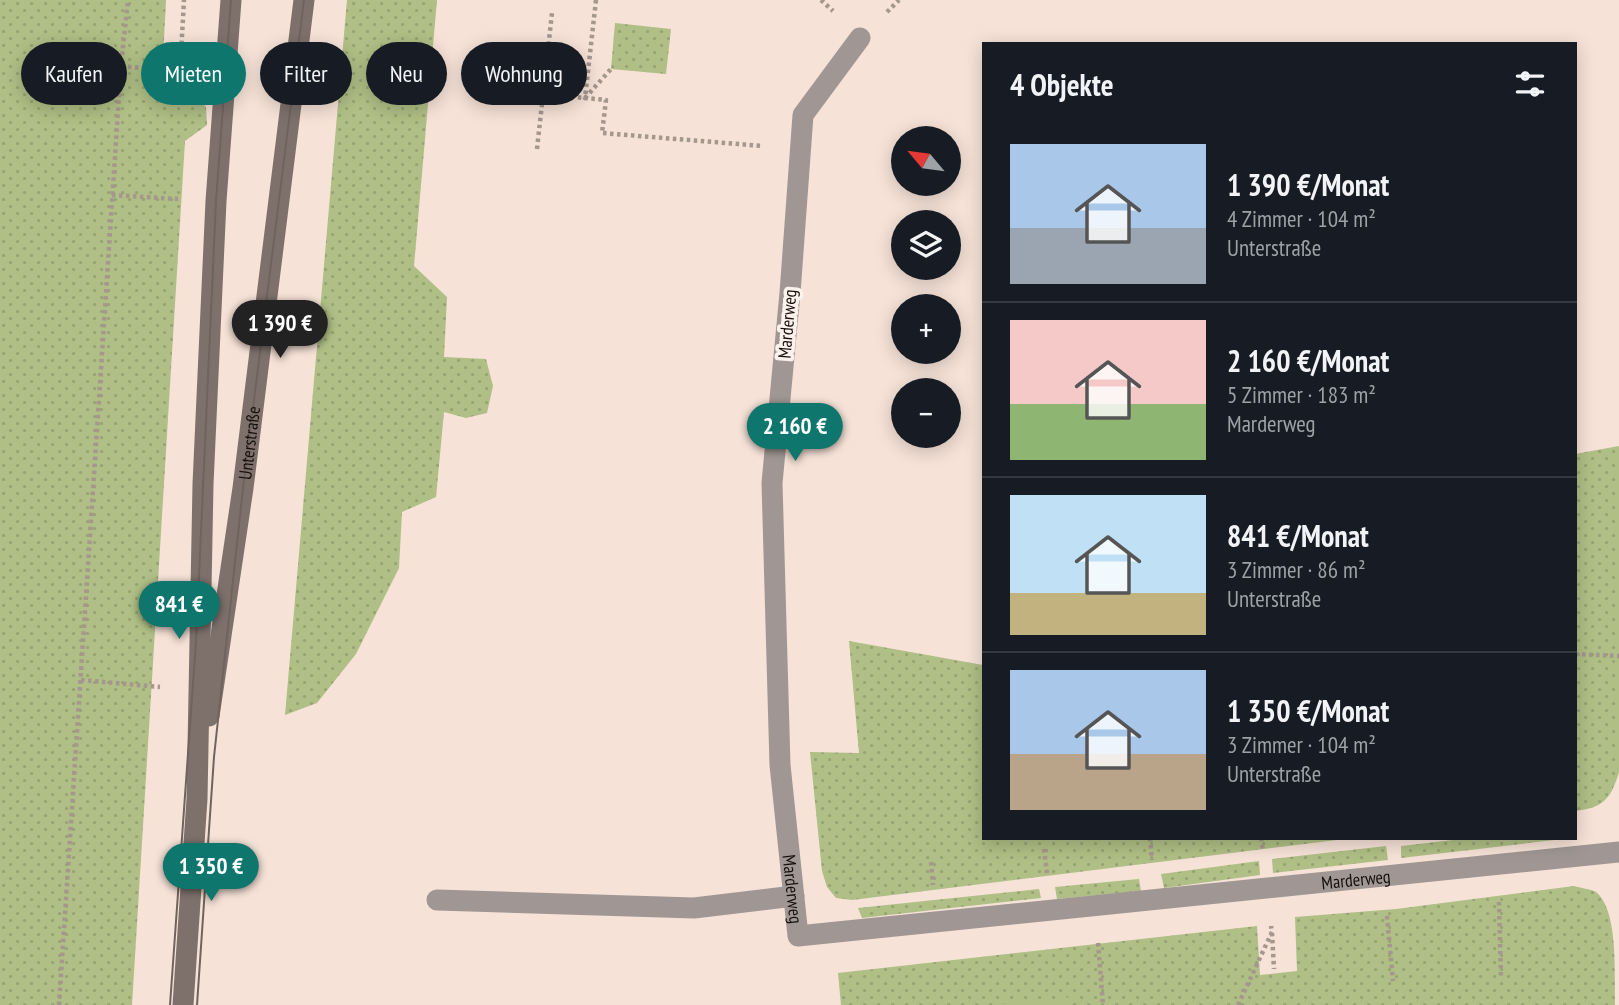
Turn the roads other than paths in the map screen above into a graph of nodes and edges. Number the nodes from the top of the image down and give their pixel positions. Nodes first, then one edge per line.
1 (230, 0) edge
2 (304, 0) edge
3 (860, 38) dead end
4 (197, 799) junction
5 (1619, 852) edge
6 (794, 895) junction
7 (437, 900) dead end
8 (183, 1005) edge

1 - 4 main road, Unterstraße
2 - 4 main road, Unterstraße
3 - 6 street, Marderweg
4 - 8 main road, Unterstraße
5 - 6 street, Marderweg
6 - 7 street

